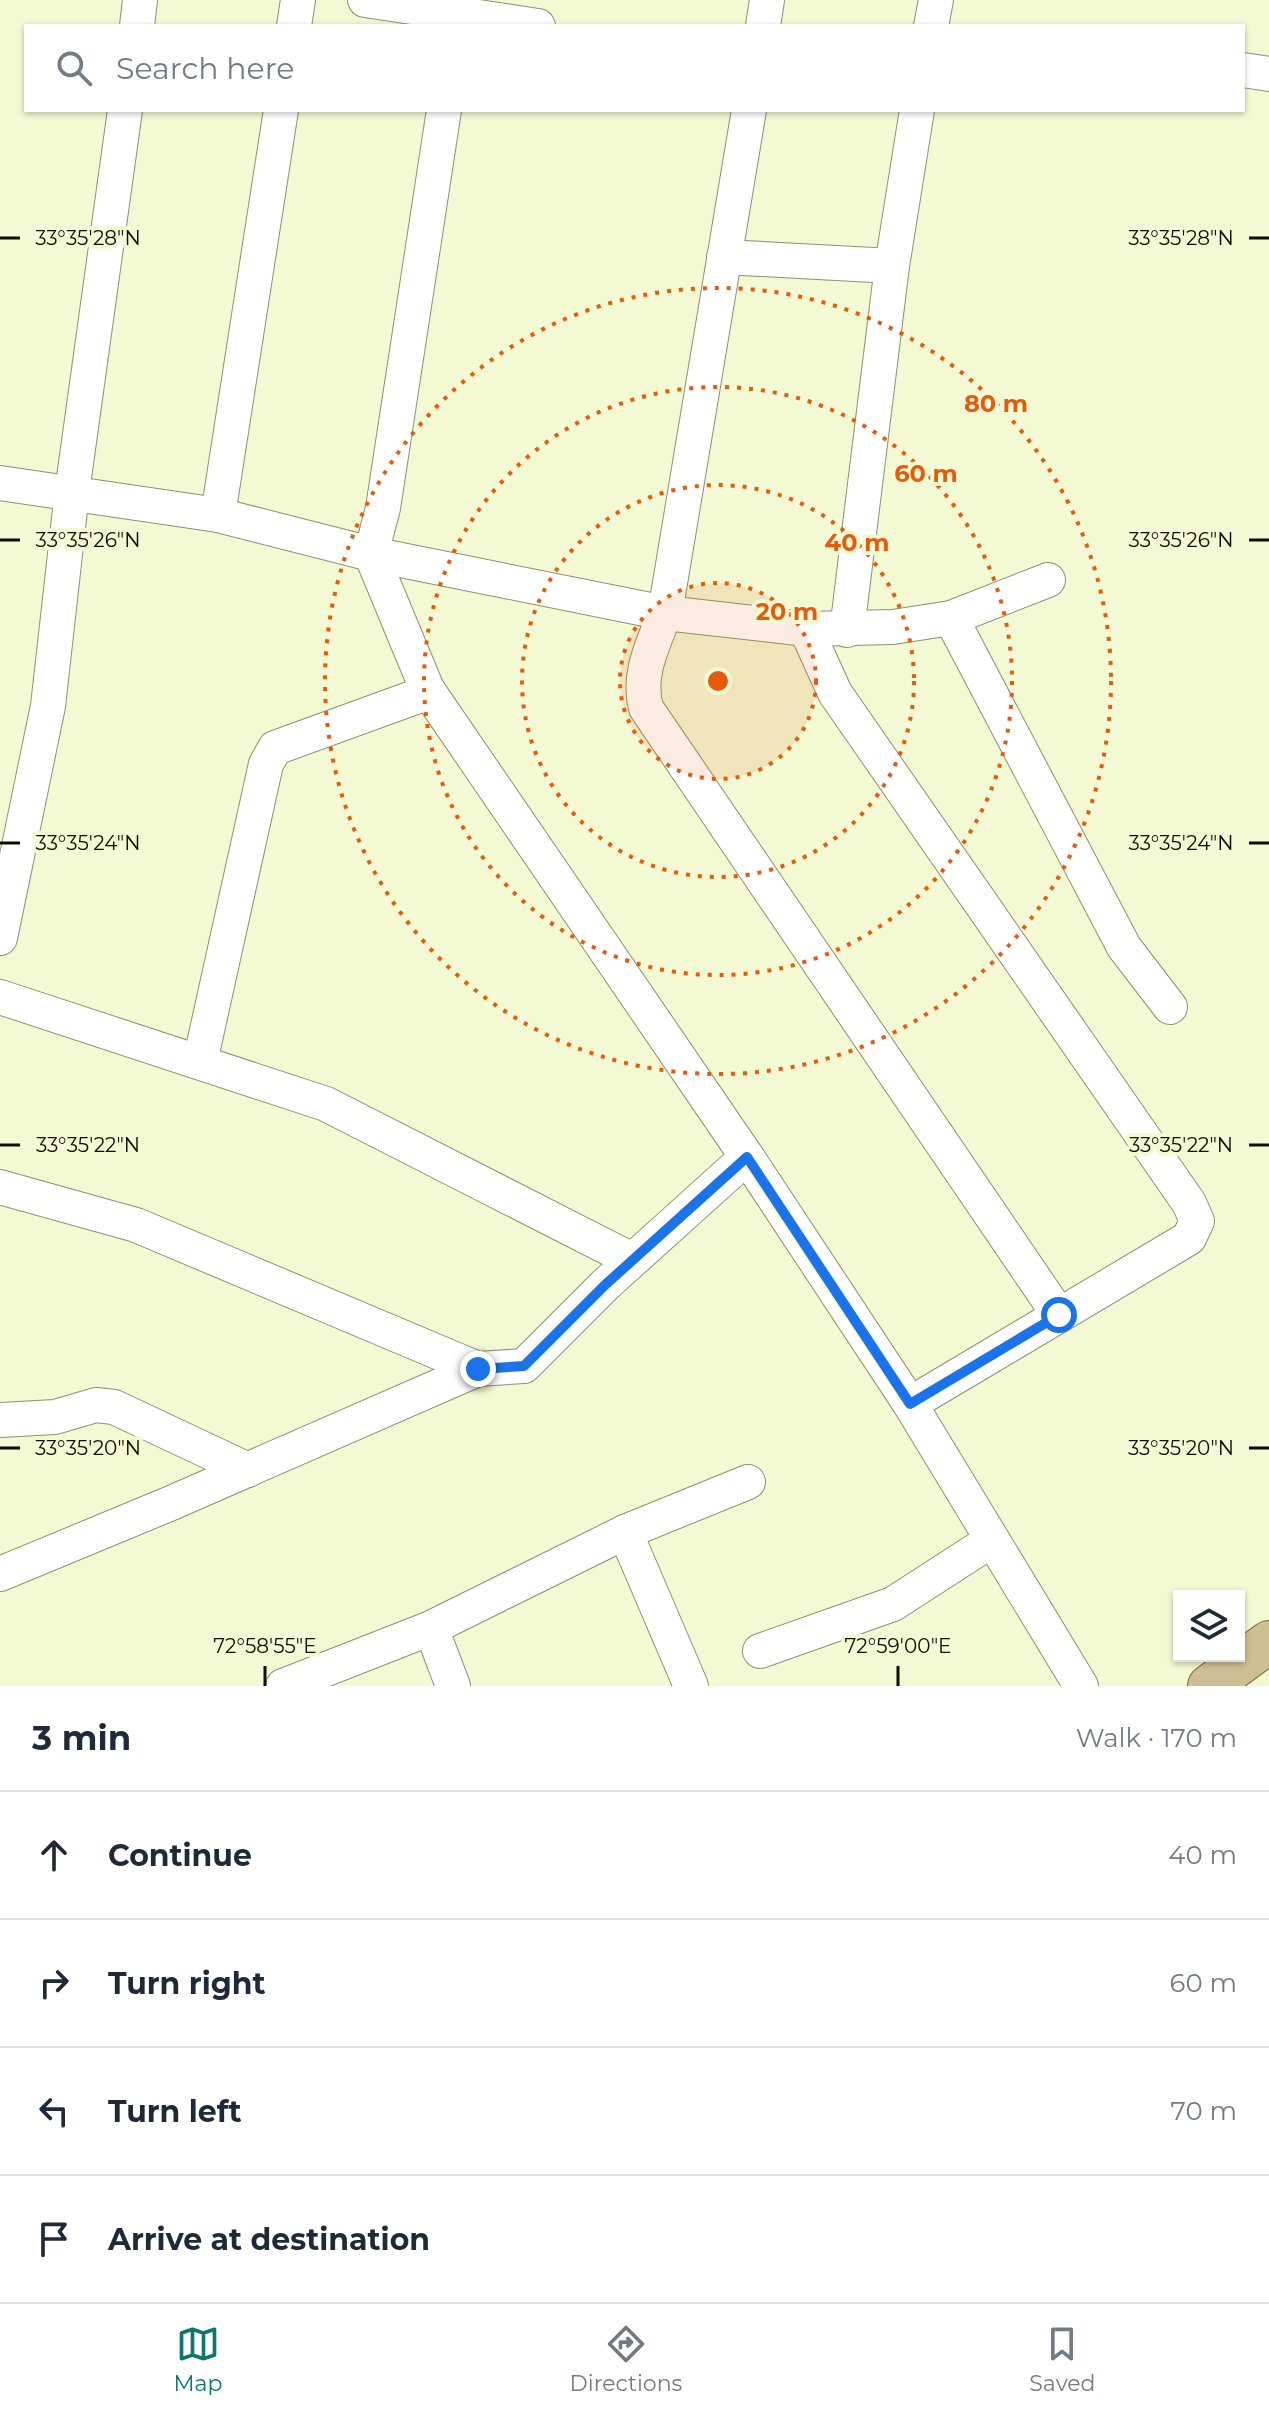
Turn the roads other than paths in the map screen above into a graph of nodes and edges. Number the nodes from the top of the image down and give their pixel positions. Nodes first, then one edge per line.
1 (140, 0) edge
2 (298, 0) edge
3 (365, 0) edge
4 (767, 0) edge
5 (936, 0) edge
6 (459, 13) edge
7 (137, 24) edge
8 (294, 24) edge
9 (526, 24) edge
10 (763, 24) edge
11 (931, 24) edge
12 (1245, 70) edge
13 (1269, 74) edge
14 (125, 112) edge
15 (281, 112) edge
16 (444, 112) edge
17 (749, 112) edge
18 (917, 112) edge
19 (724, 257) junction
20 (892, 266) junction
21 (0, 483) edge
22 (72, 492) junction
23 (218, 515) junction
24 (371, 554) junction
25 (1048, 580) dead end
26 (665, 613) junction
27 (951, 618) junction
28 (806, 629) junction
29 (847, 630) junction
30 (429, 692) junction
31 (0, 938) edge
32 (0, 997) edge
33 (1170, 1007) dead end
34 (200, 1062) junction
35 (747, 1157) junction
36 (0, 1187) edge
37 (632, 1260) junction
38 (1059, 1315) junction
39 (478, 1369) junction
40 (910, 1404) junction
41 (0, 1420) edge
42 (248, 1470) junction
43 (748, 1482) dead end
44 (625, 1532) junction
45 (992, 1540) junction
46 (0, 1574) edge
47 (431, 1628) junction
48 (1269, 1642) edge
49 (760, 1651) dead end
50 (283, 1686) edge
51 (453, 1686) edge
52 (691, 1686) edge
53 (1081, 1686) edge
54 (1209, 1686) edge

1 - 7 street
2 - 8 street
3 - 6 street
4 - 10 street
5 - 11 street
6 - 9 street
12 - 13 street
14 - 22 street
15 - 23 street
16 - 24 street
17 - 19 street
18 - 20 street
19 - 20 street
19 - 26 street
20 - 29 street
21 - 22 street
22 - 23 street
22 - 31 street
23 - 24 street
24 - 26 street
24 - 30 street
25 - 27 street
26 - 28 street
26 - 38 street
27 - 29 street
27 - 33 street
28 - 29 street
28 - 38 street
30 - 34 street
30 - 35 street
32 - 34 street
34 - 37 street
35 - 37 street
35 - 40 street
36 - 39 street
37 - 39 street
38 - 40 street
39 - 42 street
40 - 45 street
41 - 42 street
42 - 46 street
43 - 44 street
44 - 47 street
44 - 52 street
45 - 49 street
45 - 53 street
47 - 50 street
47 - 51 street
48 - 54 main road

